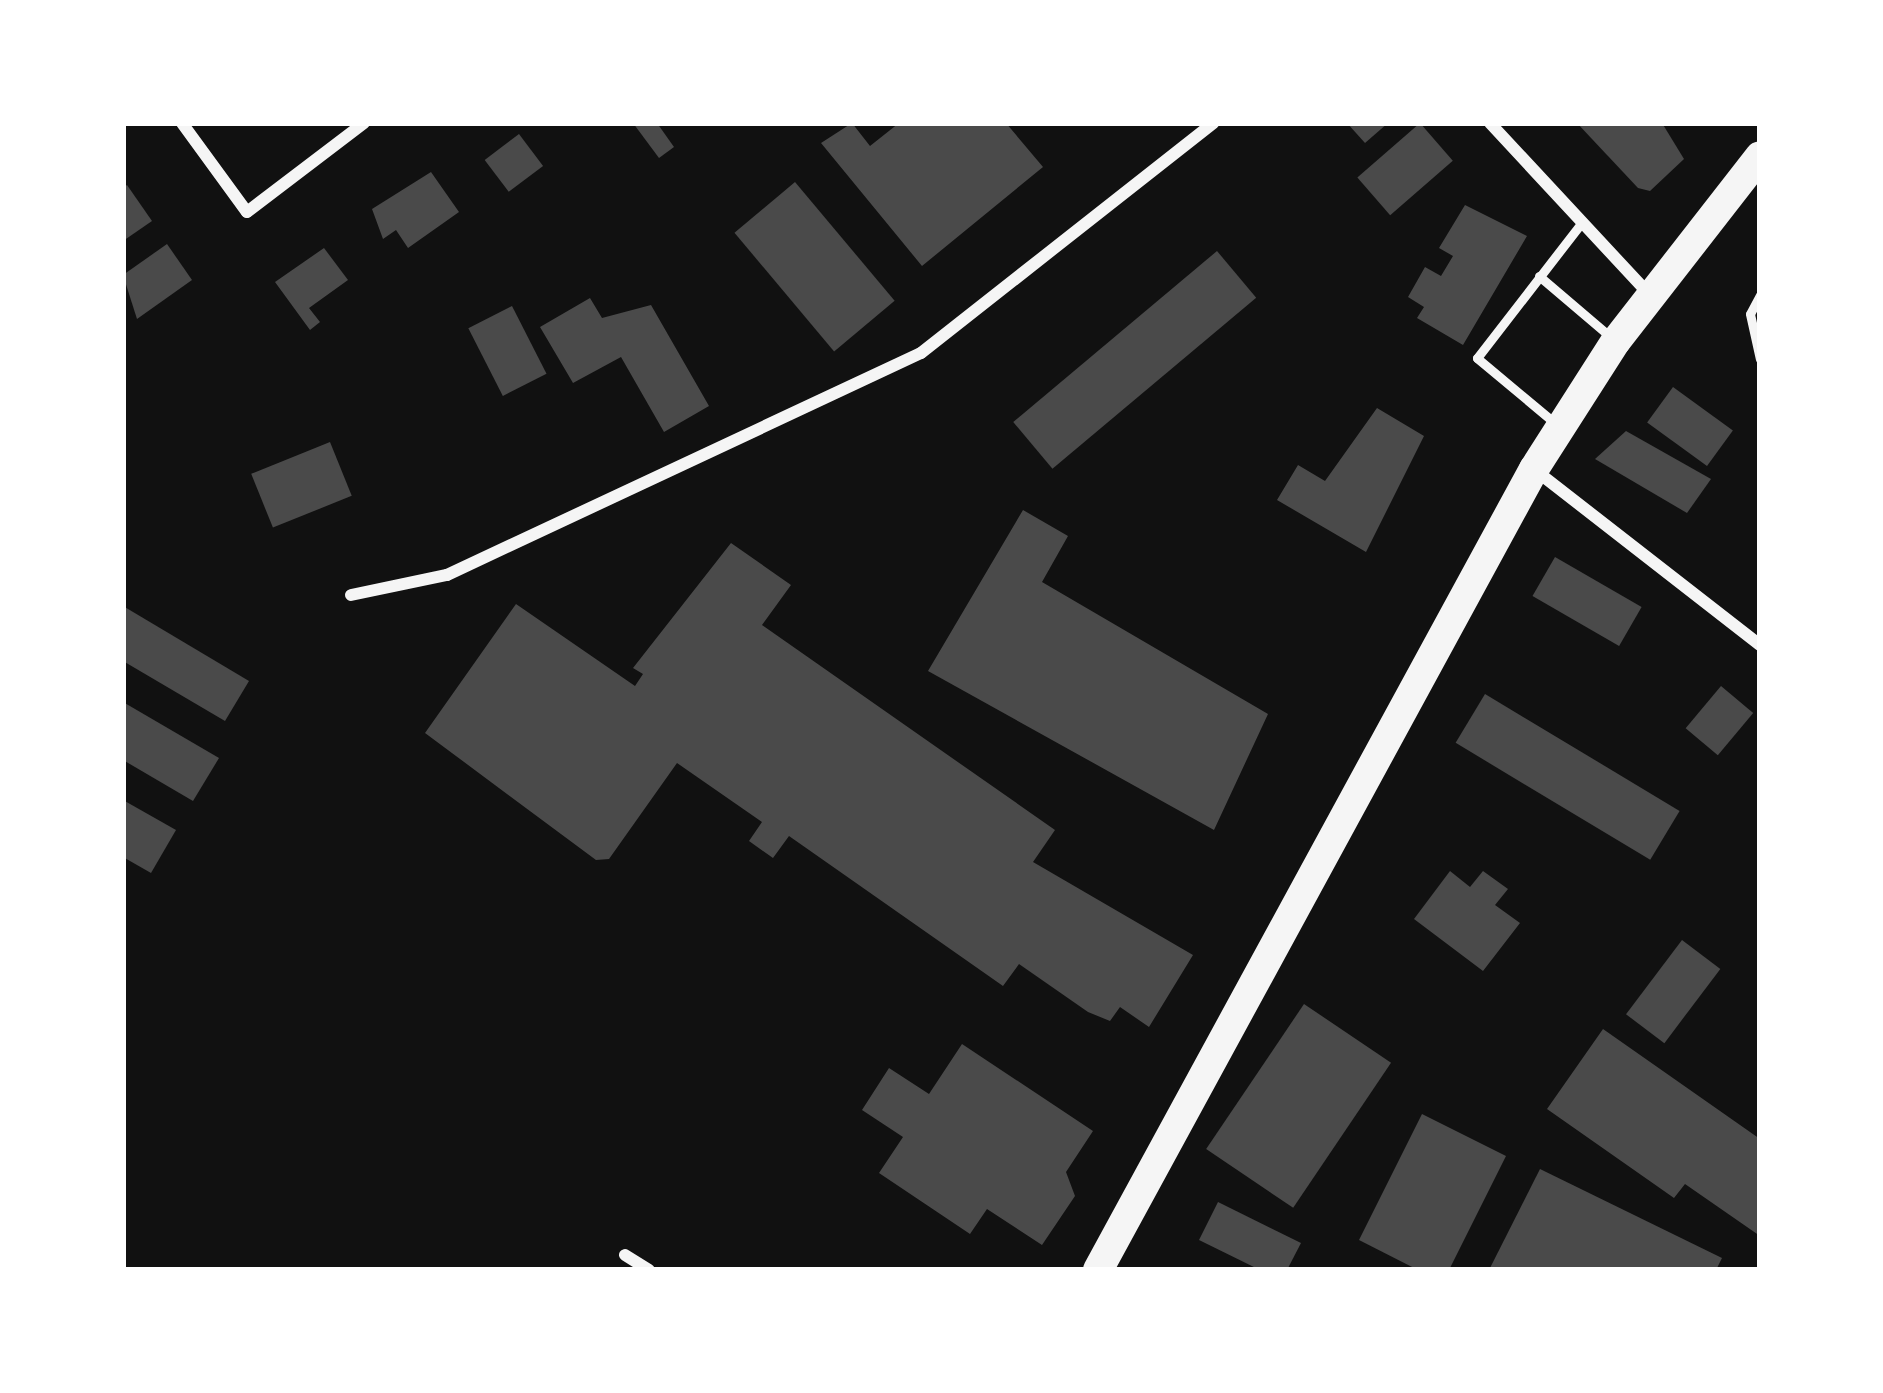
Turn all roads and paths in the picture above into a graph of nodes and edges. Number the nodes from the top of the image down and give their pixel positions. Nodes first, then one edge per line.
1 (182, 123) edge
2 (364, 123) edge
3 (1213, 123) edge
4 (1490, 123) edge
5 (1760, 157) edge
6 (1582, 222) junction
7 (1539, 276) junction
8 (1649, 295) junction
9 (1760, 295) edge
10 (1616, 341) junction
11 (1760, 359) edge
12 (1560, 428) junction
13 (1534, 470) junction
14 (351, 596) dead end
15 (1760, 646) edge
16 (625, 1255) dead end
17 (649, 1270) edge
18 (1099, 1270) edge

1 - 2 street
3 - 14 street
4 - 6 street
5 - 8 main road
6 - 7 lane
6 - 8 street
7 - 10 lane
7 - 12 lane
8 - 10 main road
9 - 11 lane
10 - 12 main road
12 - 13 main road
13 - 15 street
13 - 18 main road
16 - 17 street

